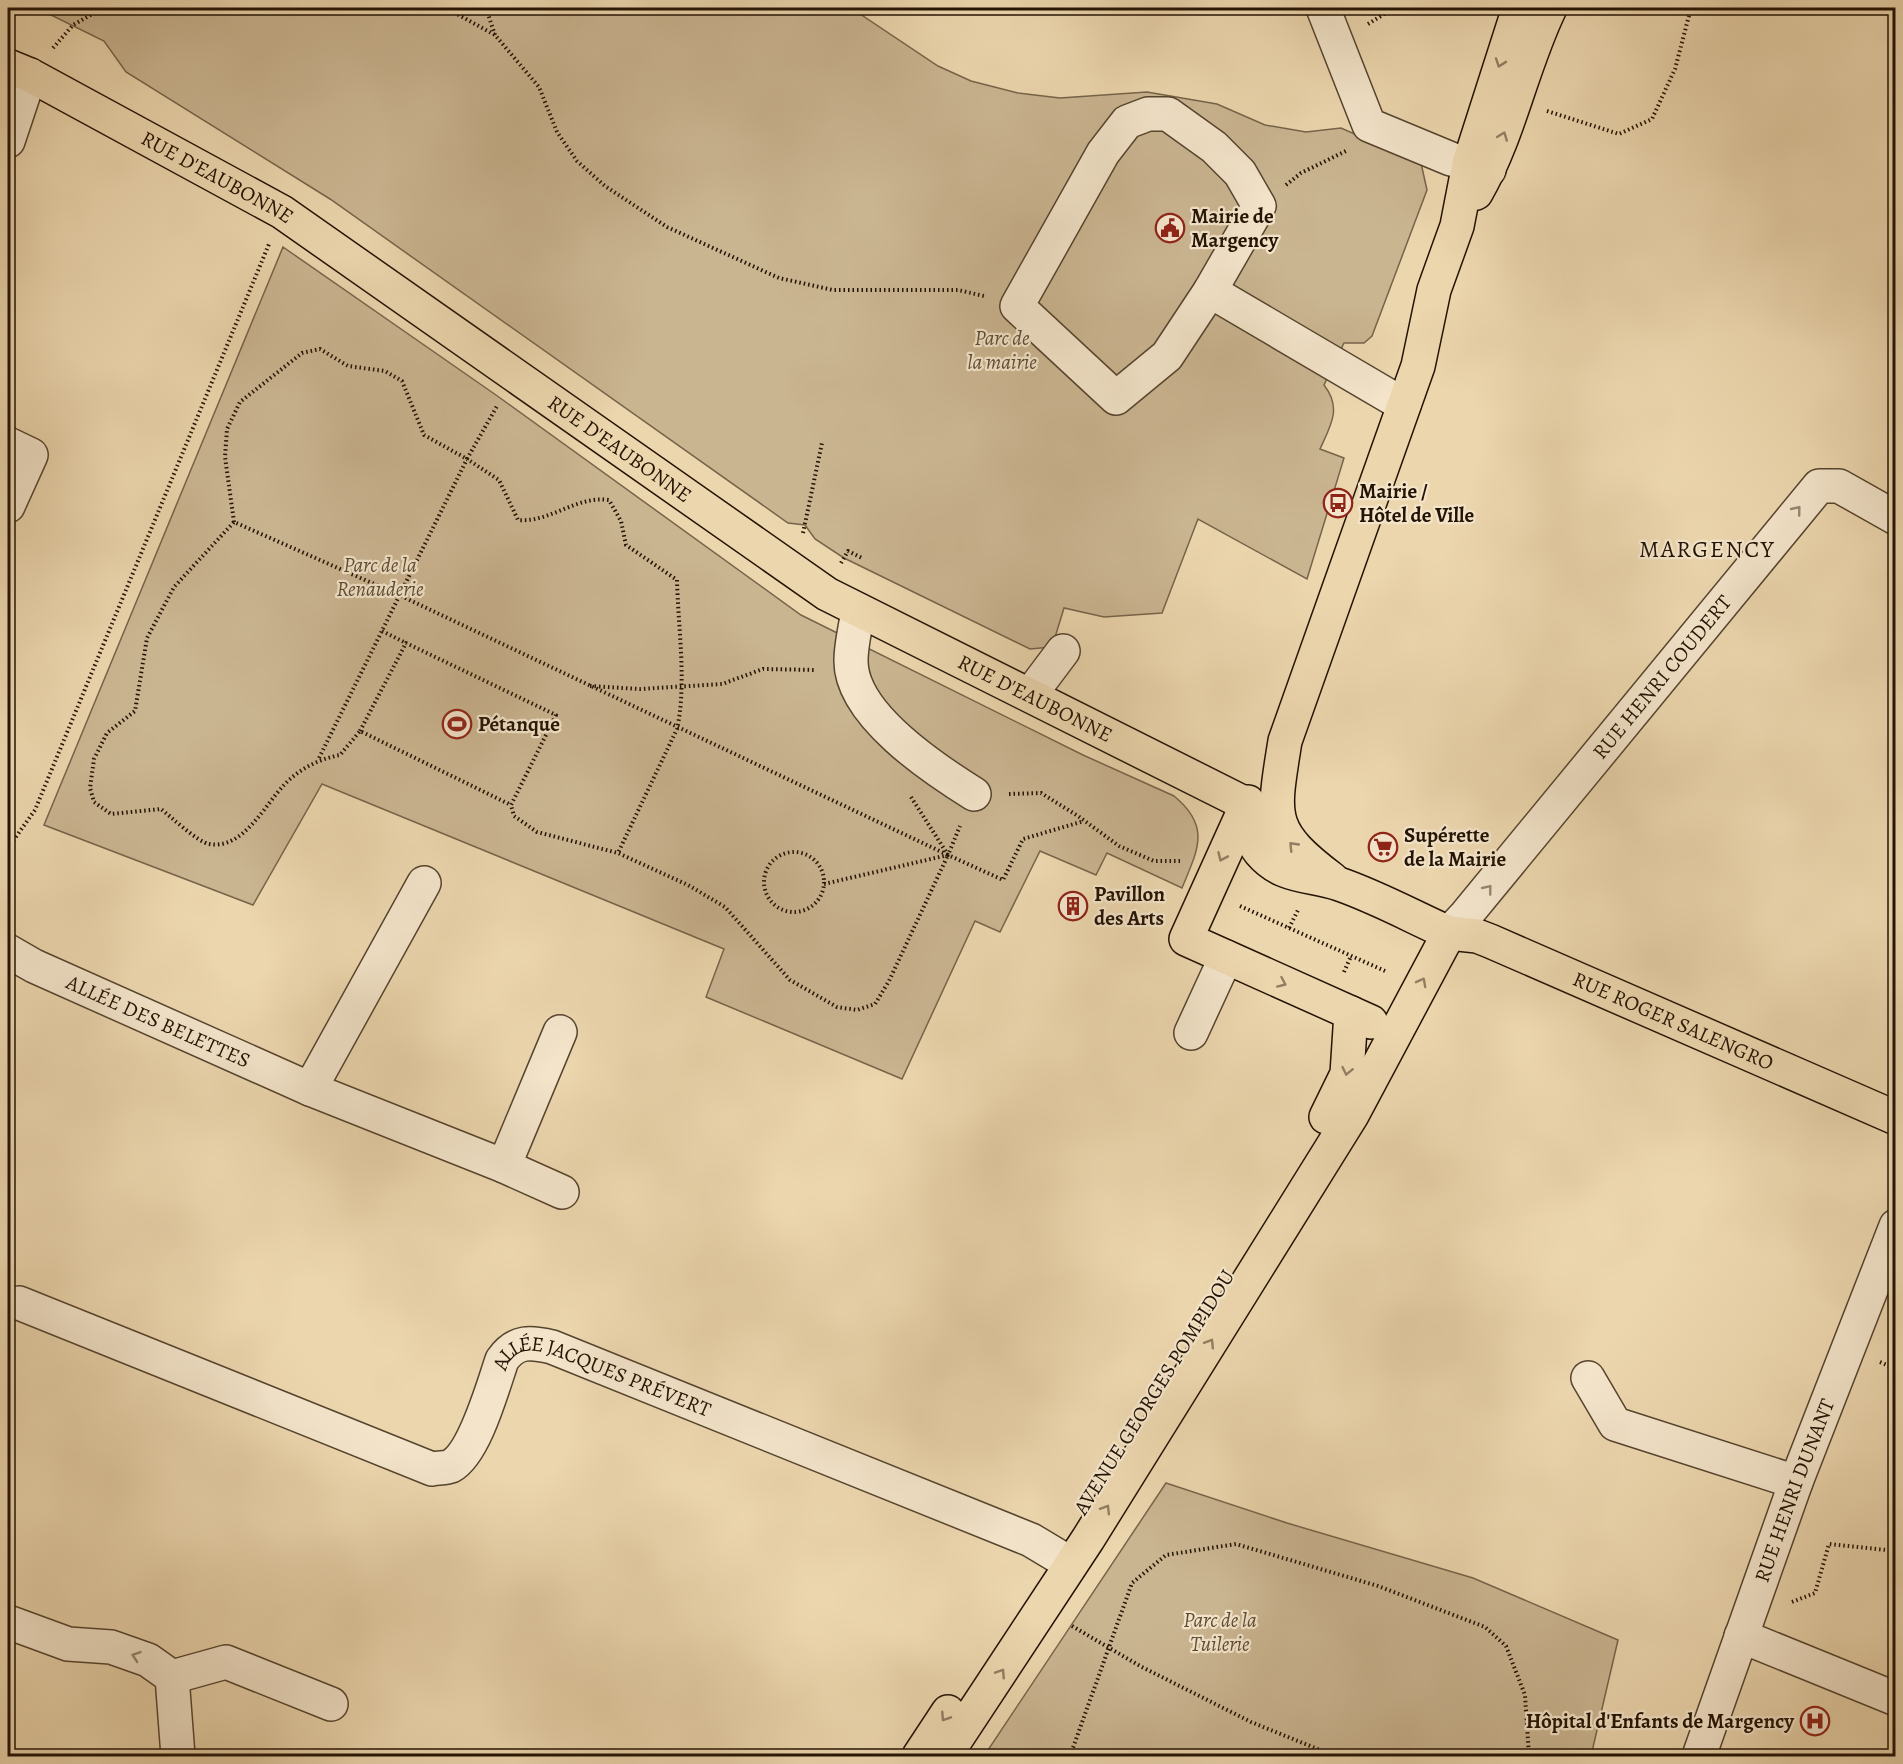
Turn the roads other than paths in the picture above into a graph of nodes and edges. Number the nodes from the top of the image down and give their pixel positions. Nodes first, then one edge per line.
1 (1323, 8) edge
2 (1519, 8) edge
3 (1550, 8) edge
4 (19, 71) edge
5 (8, 141) edge
6 (1479, 167) junction
7 (1210, 291) junction
8 (1404, 405) junction
9 (8, 444) edge
10 (8, 506) edge
11 (1896, 518) edge
12 (858, 610) junction
13 (1063, 651) dead end
14 (1030, 695) junction
15 (1285, 741) junction
16 (974, 794) road end
17 (1246, 804) junction
18 (424, 883) dead end
19 (1338, 884) junction
20 (1449, 933) junction
21 (8, 951) edge
22 (1226, 957) junction
23 (1351, 1013) junction
24 (560, 1032) dead end
25 (1191, 1033) dead end
26 (1395, 1033) junction
27 (310, 1089) junction
28 (1896, 1118) edge
29 (504, 1166) junction
30 (562, 1192) dead end
31 (1896, 1226) edge
32 (20, 1303) dead end
33 (1588, 1377) dead end
34 (1796, 1482) junction
35 (1062, 1559) junction
36 (8, 1622) edge
37 (1741, 1636) junction
38 (172, 1677) junction
39 (1896, 1699) edge
40 (331, 1704) dead end
41 (178, 1756) edge
42 (919, 1756) edge
43 (945, 1756) edge
44 (1699, 1756) edge

1 - 6 street
2 -> 6 main road
6 -> 3 main road
4 - 5 street
4 - 12 main road, RUE D'EAUBONNE
6 - 8 main road
7 - 7 street
7 - 8 street
8 - 15 main road
9 - 10 street
20 -> 11 street, RUE HENRI COUDERT
12 - 14 main road, RUE D'EAUBONNE
12 - 16 street
13 - 14 street
14 - 17 main road, RUE D'EAUBONNE
15 - 17 main road
19 -> 15 main road
17 - 19 main road
17 -> 22 main road
18 - 27 street
19 - 20 main road
26 -> 20 main road, AVENUE GEORGES POMPIDOU
20 - 28 main road, RUE ROGER SALENGRO
21 - 27 street, ALLÉE DES BELETTES
22 -> 23 main road
22 - 25 street
23 - 26 main road
23 -> 35 main road, AVENUE GEORGES POMPIDOU
24 - 29 street
35 -> 26 main road, AVENUE GEORGES POMPIDOU
27 - 29 street, ALLÉE DES BELETTES
29 - 30 street, ALLÉE DES BELETTES
31 - 34 street, RUE HENRI DUNANT
32 - 35 street, ALLÉE JACQUES PRÉVERT
33 - 34 street
34 - 37 street, RUE HENRI DUNANT
35 -> 42 main road, AVENUE GEORGES POMPIDOU
43 -> 35 main road, AVENUE GEORGES POMPIDOU
38 -> 36 street
37 - 39 street
37 - 44 street, RUE HENRI DUNANT
38 - 40 street
38 - 41 street

